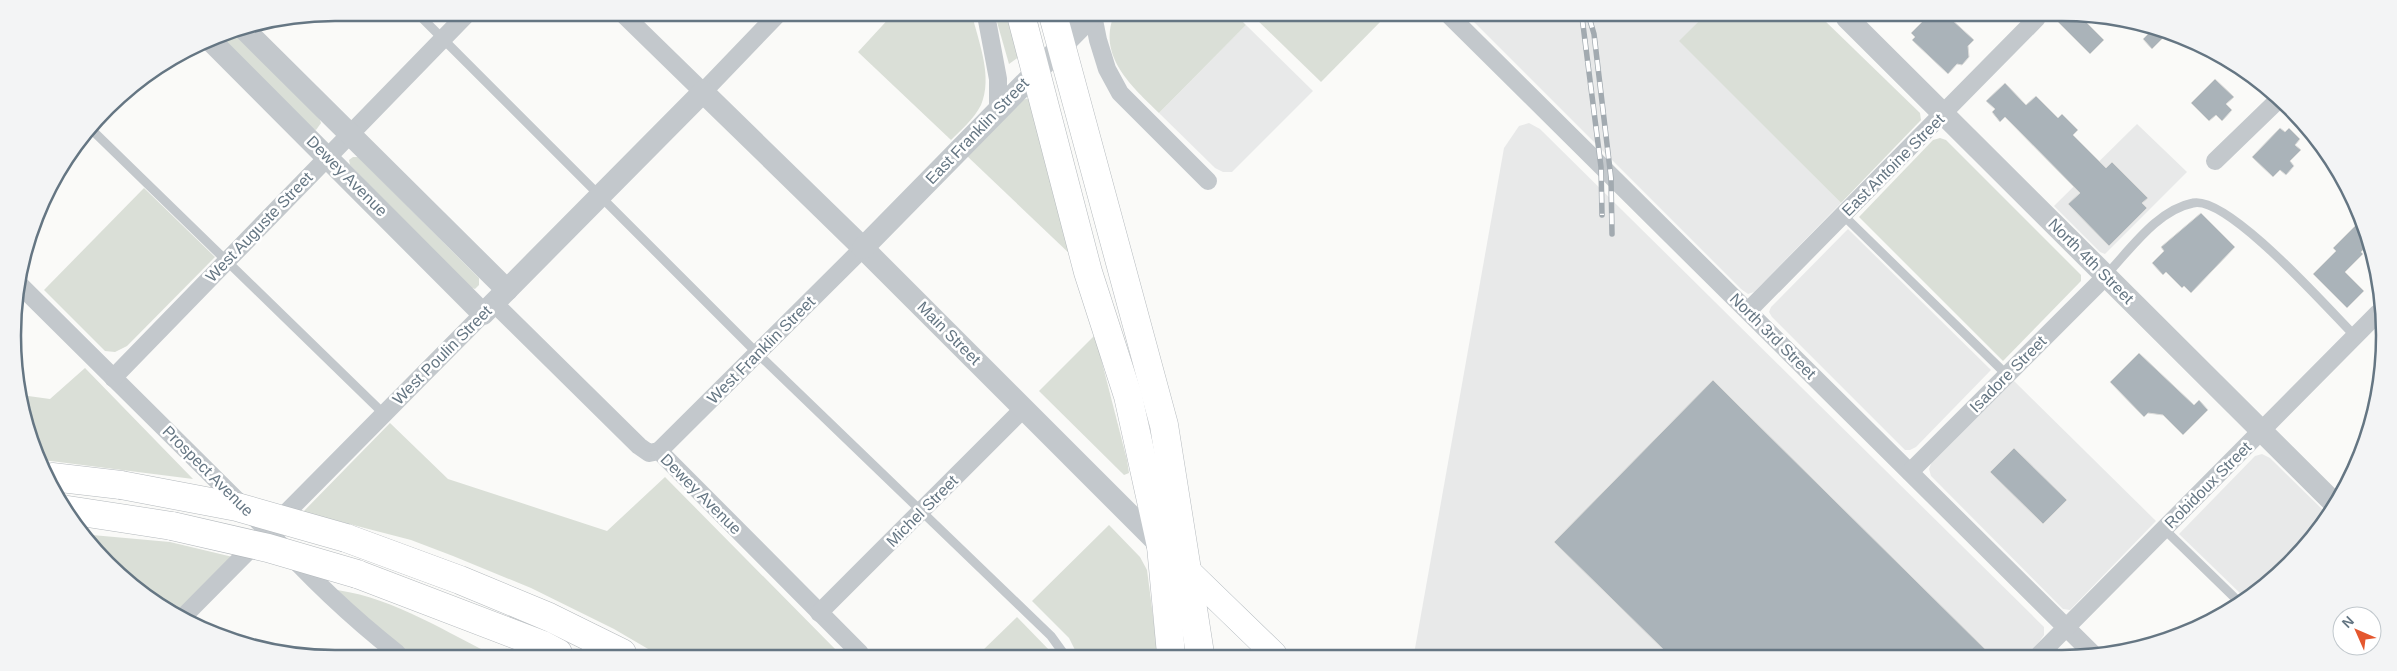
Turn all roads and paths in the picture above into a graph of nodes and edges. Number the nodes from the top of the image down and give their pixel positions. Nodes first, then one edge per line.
1 (425, 21) edge
2 (460, 21) edge
3 (629, 21) edge
4 (771, 21) edge
5 (987, 21) edge
6 (1023, 21) edge
7 (1055, 21) edge
8 (1087, 21) edge
9 (1094, 21) edge
10 (1455, 21) edge
11 (1850, 21) edge
12 (2035, 21) edge
13 (249, 34) edge
14 (443, 38) junction
15 (215, 45) edge
16 (1061, 46) junction
17 (1036, 70) junction
18 (703, 92) junction
19 (2274, 104) edge
20 (998, 109) junction
21 (1943, 114) junction
22 (95, 133) edge
23 (350, 135) junction
24 (328, 157) junction
25 (2216, 161) dead end
26 (1208, 181) dead end
27 (599, 197) junction
28 (1843, 215) junction
29 (863, 248) junction
30 (226, 260) junction
31 (2106, 276) junction
32 (25, 290) edge
33 (495, 302) junction
34 (1748, 311) junction
35 (2375, 316) edge
36 (2355, 336) junction
37 (758, 354) junction
38 (2007, 375) junction
39 (113, 378) junction
40 (1024, 408) junction
41 (384, 414) junction
42 (2262, 431) junction
43 (659, 451) junction
44 (1910, 472) junction
45 (56, 477) edge
46 (2330, 499) edge
47 (75, 511) edge
48 (921, 511) junction
49 (2164, 529) junction
50 (268, 531) junction
51 (1161, 546) junction
52 (1187, 570) junction
53 (2235, 598) edge
54 (187, 612) edge
55 (819, 613) junction
56 (2066, 627) junction
57 (2087, 648) edge
58 (394, 650) edge
59 (552, 650) edge
60 (616, 650) edge
61 (856, 650) edge
62 (1061, 650) edge
63 (1171, 650) edge
64 (1199, 650) edge
65 (1270, 650) edge
66 (2044, 650) edge

1 - 14 lane
2 - 14 street, West Auguste Street
3 - 18 street, Main Street
4 - 18 street
5 - 20 street
6 - 17 main road
7 - 16 main road
8 - 16 street, East Franklin Street
9 - 26 street
10 - 34 street, North 3rd Street
11 - 21 street, North 4th Street
12 - 21 street, East Antoine Street
13 - 23 street, Dewey Avenue
14 - 23 street, West Auguste Street
14 - 27 lane
15 - 24 street, Dewey Avenue
16 - 17 street, East Franklin Street
16 - 52 main road
17 - 20 street, East Franklin Street
17 - 51 main road
18 - 27 street, West Poulin Street
18 - 29 street, Main Street
19 - 25 street
20 - 29 street, East Franklin Street
21 - 28 street, East Antoine Street
21 - 31 street, North 4th Street
22 - 30 lane
23 - 24 street, West Auguste Street
23 - 33 street, Dewey Avenue
24 - 30 street, West Auguste Street
24 - 33 street, Dewey Avenue
27 - 33 street, West Poulin Street
27 - 37 lane
28 - 34 street, East Antoine Street
28 - 38 lane
29 - 37 street, West Franklin Street
29 - 40 street, Main Street
30 - 39 street, West Auguste Street
30 - 41 lane
31 - 36 lane
31 - 38 street, Isadore Street
31 - 42 street, North 4th Street
32 - 39 street, Prospect Avenue
33 - 41 street, West Poulin Street
33 - 43 street, Dewey Avenue
34 - 44 street, North 3rd Street
35 - 36 street, Robidoux Street
36 - 42 street, Robidoux Street
37 - 43 street, West Franklin Street
37 - 48 lane
38 - 44 street, Isadore Street
39 - 50 street, Prospect Avenue
40 - 48 street, Michel Street
40 - 51 street, Main Street
41 - 50 street, West Poulin Street
42 - 46 street, North 4th Street
42 - 49 street, Robidoux Street
43 - 55 street, Dewey Avenue
44 - 56 street, North 3rd Street
45 - 60 main road, bridge
47 - 59 main road, bridge
48 - 55 street, Michel Street
48 - 62 lane
49 - 53 lane
49 - 56 street, Robidoux Street
50 - 54 street, West Poulin Street
50 - 58 street, Prospect Avenue
51 - 52 main road, Main Street
51 - 63 main road
52 - 64 main road
52 - 65 main road, Main Street
55 - 61 street, Dewey Avenue
56 - 57 street, North 3rd Street
56 - 66 street, Robidoux Street

